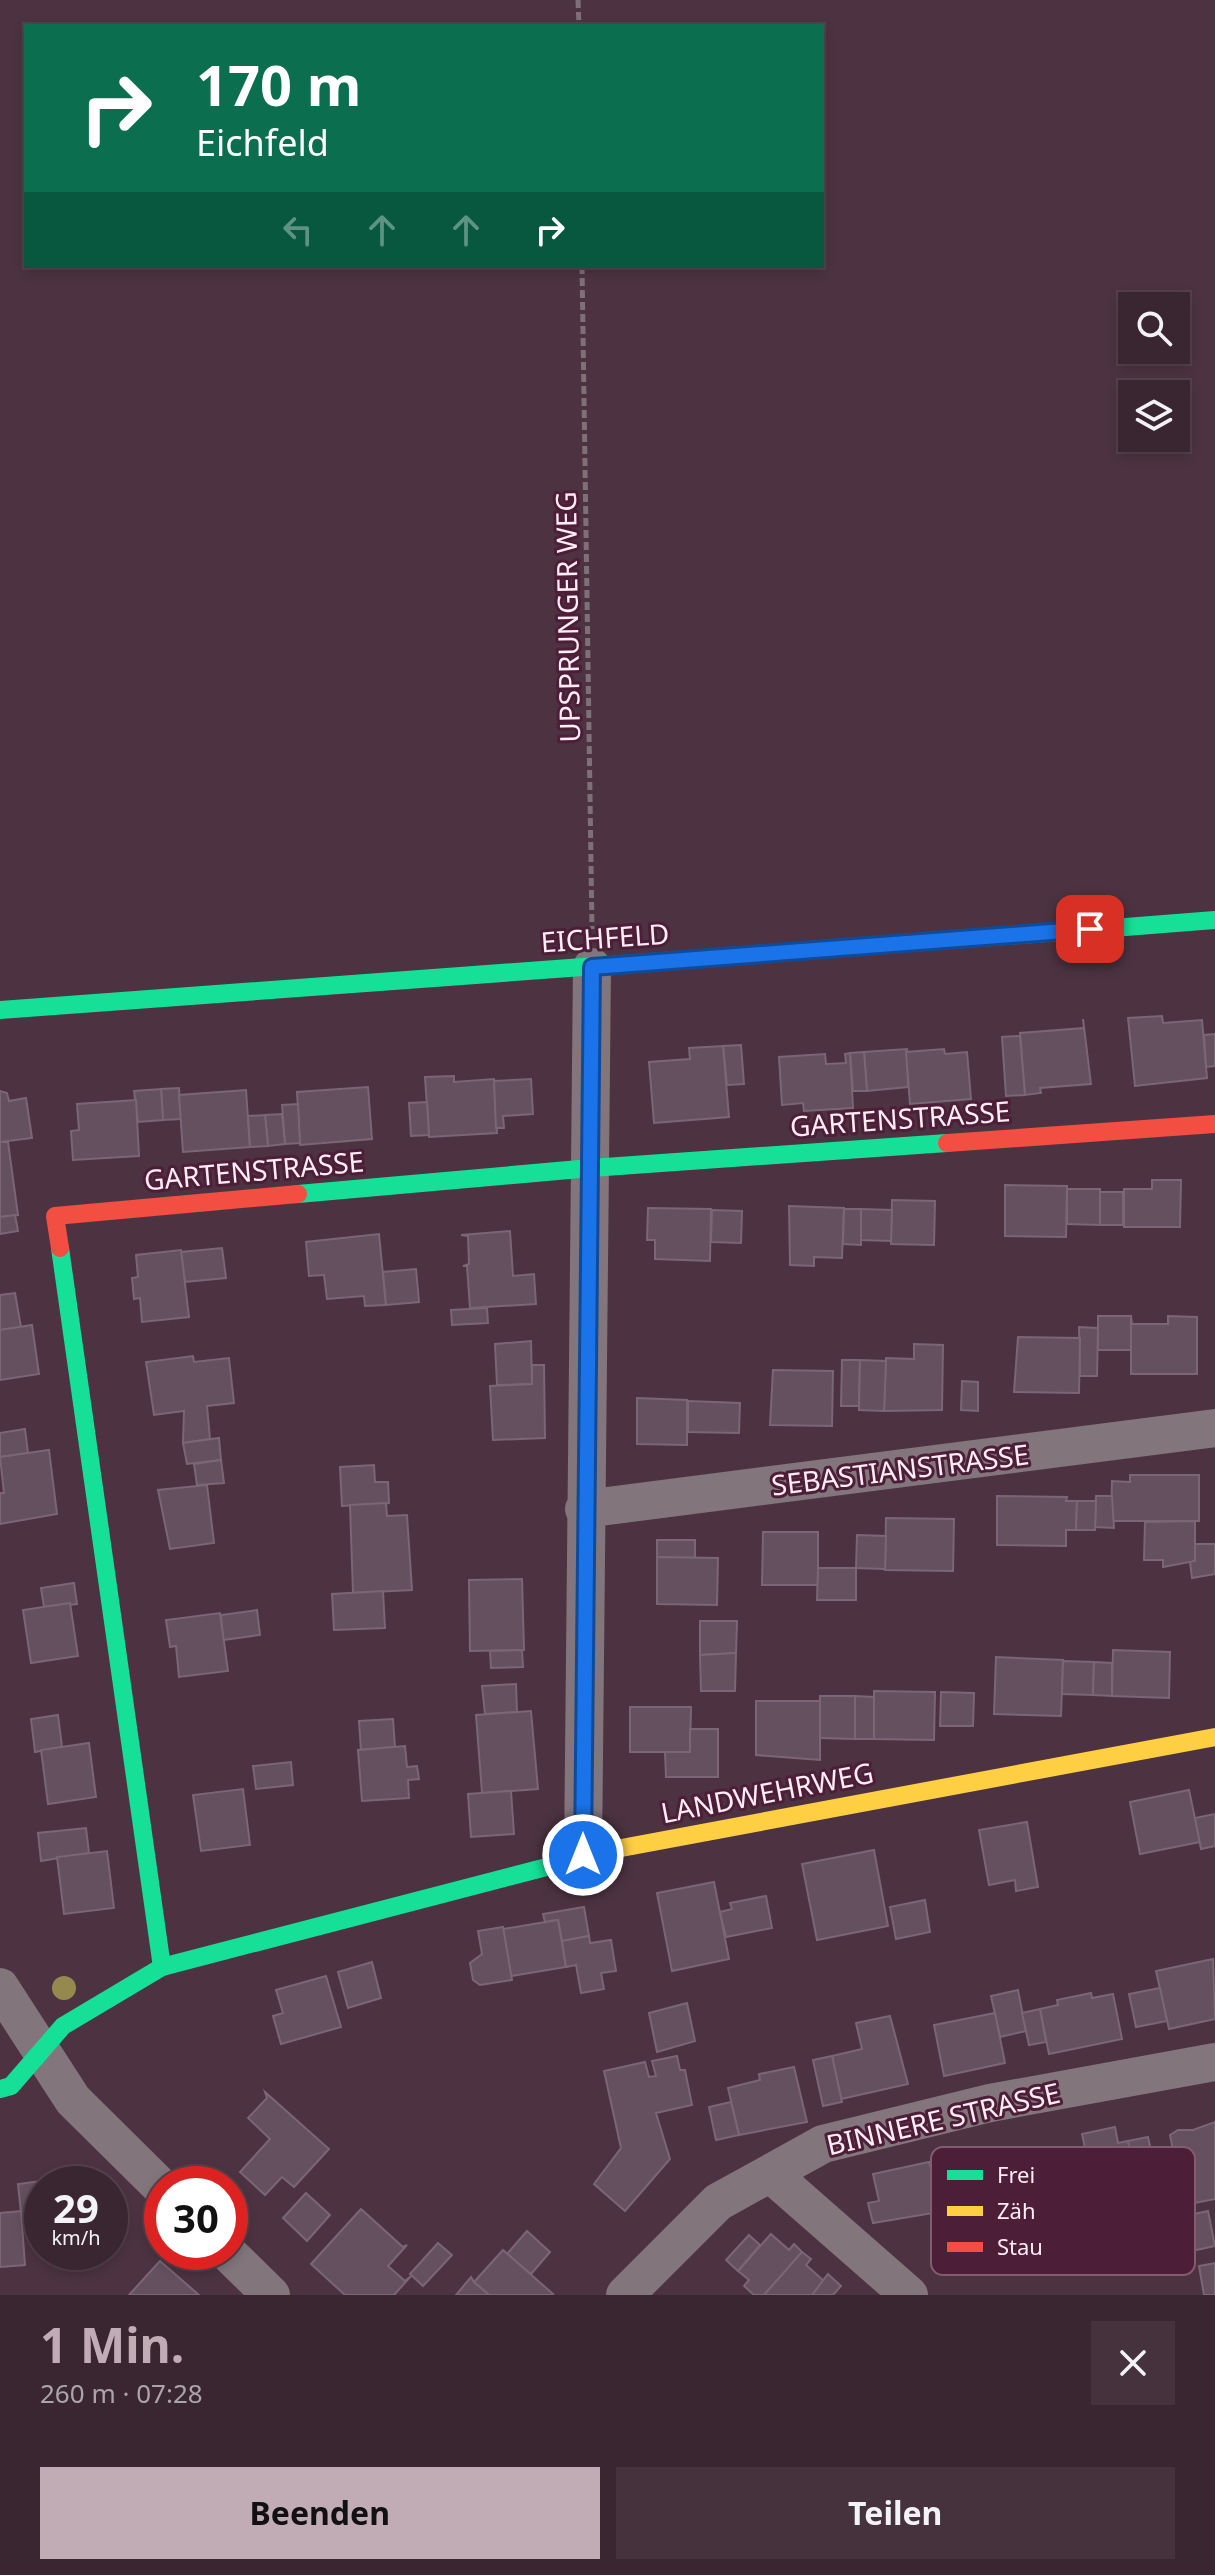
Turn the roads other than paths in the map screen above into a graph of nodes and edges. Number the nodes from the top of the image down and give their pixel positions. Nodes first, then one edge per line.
1 (1215, 920) edge
2 (592, 967) junction
3 (0, 1010) edge
4 (1215, 1124) edge
5 (591, 1168) junction
6 (1215, 1428) edge
7 (584, 1509) junction
8 (1215, 1737) edge
9 (583, 1855) junction
10 (162, 1967) junction
11 (0, 1987) edge
12 (39, 2051) junction
13 (1215, 2062) edge
14 (0, 2089) edge
15 (144, 2170) edge
16 (771, 2174) junction
17 (244, 2270) edge
18 (266, 2294) edge
19 (625, 2295) edge
20 (909, 2295) edge

1 - 2 street, EICHFELD
2 - 3 street, EICHFELD
2 - 5 street
4 - 5 street, GARTENSTRASSE
5 - 7 street
5 - 10 street, GARTENSTRASSE
6 - 7 street, SEBASTIANSTRASSE
7 - 9 street
8 - 9 street, LANDWEHRWEG
9 - 10 street, LANDWEHRWEG
10 - 12 street, LANDWEHRWEG
11 - 12 street
12 - 14 street, LANDWEHRWEG
12 - 15 street
13 - 16 street, BINNERE STRASSE
16 - 19 street, BINNERE STRASSE
16 - 20 street
17 - 18 street

